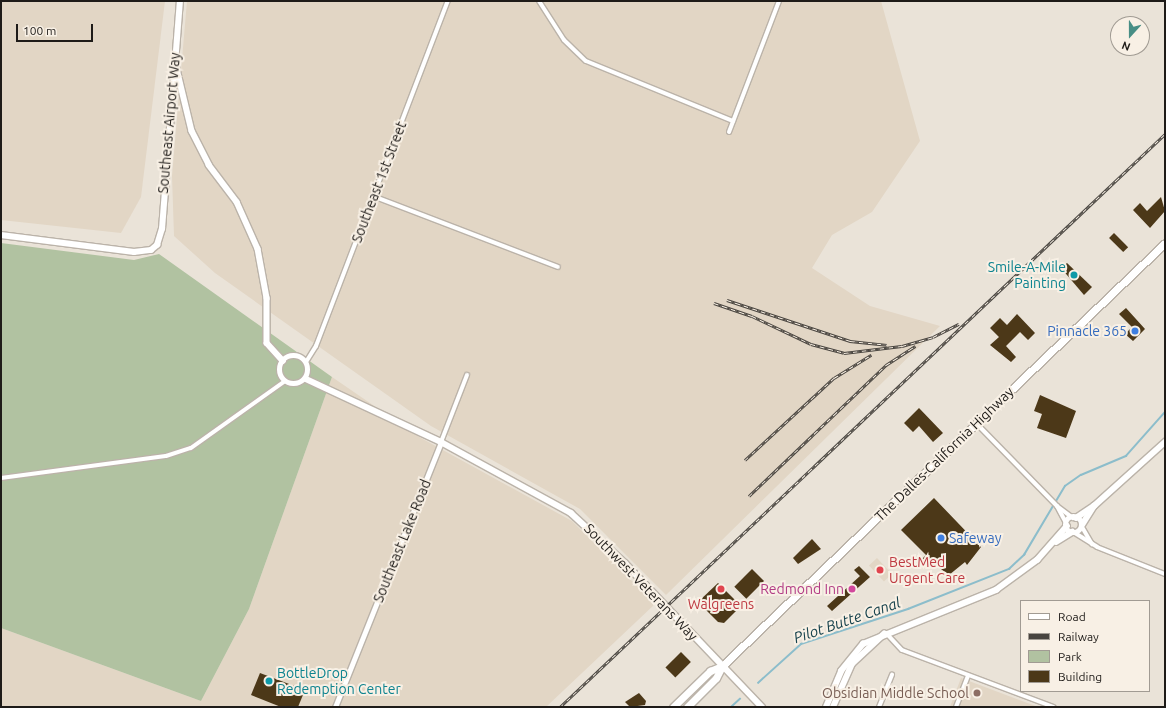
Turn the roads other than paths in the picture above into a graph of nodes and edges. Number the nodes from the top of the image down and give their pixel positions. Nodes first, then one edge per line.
1 (180, 1) edge
2 (448, 1) edge
3 (778, 1) edge
4 (542, 2) edge
5 (174, 59) junction
6 (733, 122) junction
7 (729, 132) dead end
8 (373, 196) junction
9 (1, 235) edge
10 (1165, 243) edge
11 (558, 267) dead end
12 (283, 361) junction
13 (306, 362) junction
14 (467, 375) dead end
15 (306, 379) junction
16 (285, 381) junction
17 (976, 423) junction
18 (441, 442) junction
19 (1165, 442) edge
20 (1, 478) edge
21 (1057, 506) junction
22 (1094, 506) junction
23 (1074, 518) junction
24 (1067, 525) junction
25 (1082, 526) junction
26 (1074, 532) junction
27 (1056, 542) junction
28 (1092, 544) junction
29 (1165, 574) edge
30 (886, 633) junction
31 (722, 666) junction
32 (892, 674) dead end
33 (968, 675) junction
34 (334, 707) edge
35 (673, 707) edge
36 (687, 707) edge
37 (762, 707) edge
38 (826, 707) edge
39 (833, 707) edge
40 (879, 707) edge
41 (956, 707) edge
42 (1054, 707) edge

1 - 5 main road, Southeast Airport Way
2 - 8 street, Southeast 1st Street
3 - 6 street
4 - 6 street
5 - 9 main road, Southeast Airport Way
5 - 12 main road
6 - 7 street
8 - 11 street
8 - 13 street, Southeast 1st Street
10 - 17 highway, The Dalles-California Highway
12 - 13 main road
12 - 16 main road
13 - 15 main road
14 - 18 street, Southeast Lake Road
15 - 16 main road
15 - 18 main road, Southwest Veterans Way
16 - 20 street
17 - 21 street
17 - 31 highway, The Dalles-California Highway
18 - 31 main road, Southwest Veterans Way
18 - 34 street, Southeast Lake Road
19 - 22 main road
21 - 23 street
21 - 24 street
22 - 23 main road
22 - 25 main road
23 - 24 main road
23 - 25 main road
24 - 26 main road
24 - 27 main road
25 - 26 main road
25 - 28 street
26 - 27 main road
26 - 28 street
27 - 30 main road
28 - 29 street
30 - 33 street
30 - 38 main road
30 - 39 main road
31 - 35 highway, The Dalles-California Highway
31 - 36 highway, The Dalles-California Highway
31 - 37 main road, Southwest Veterans Way
32 - 40 street
33 - 41 street
33 - 42 street

